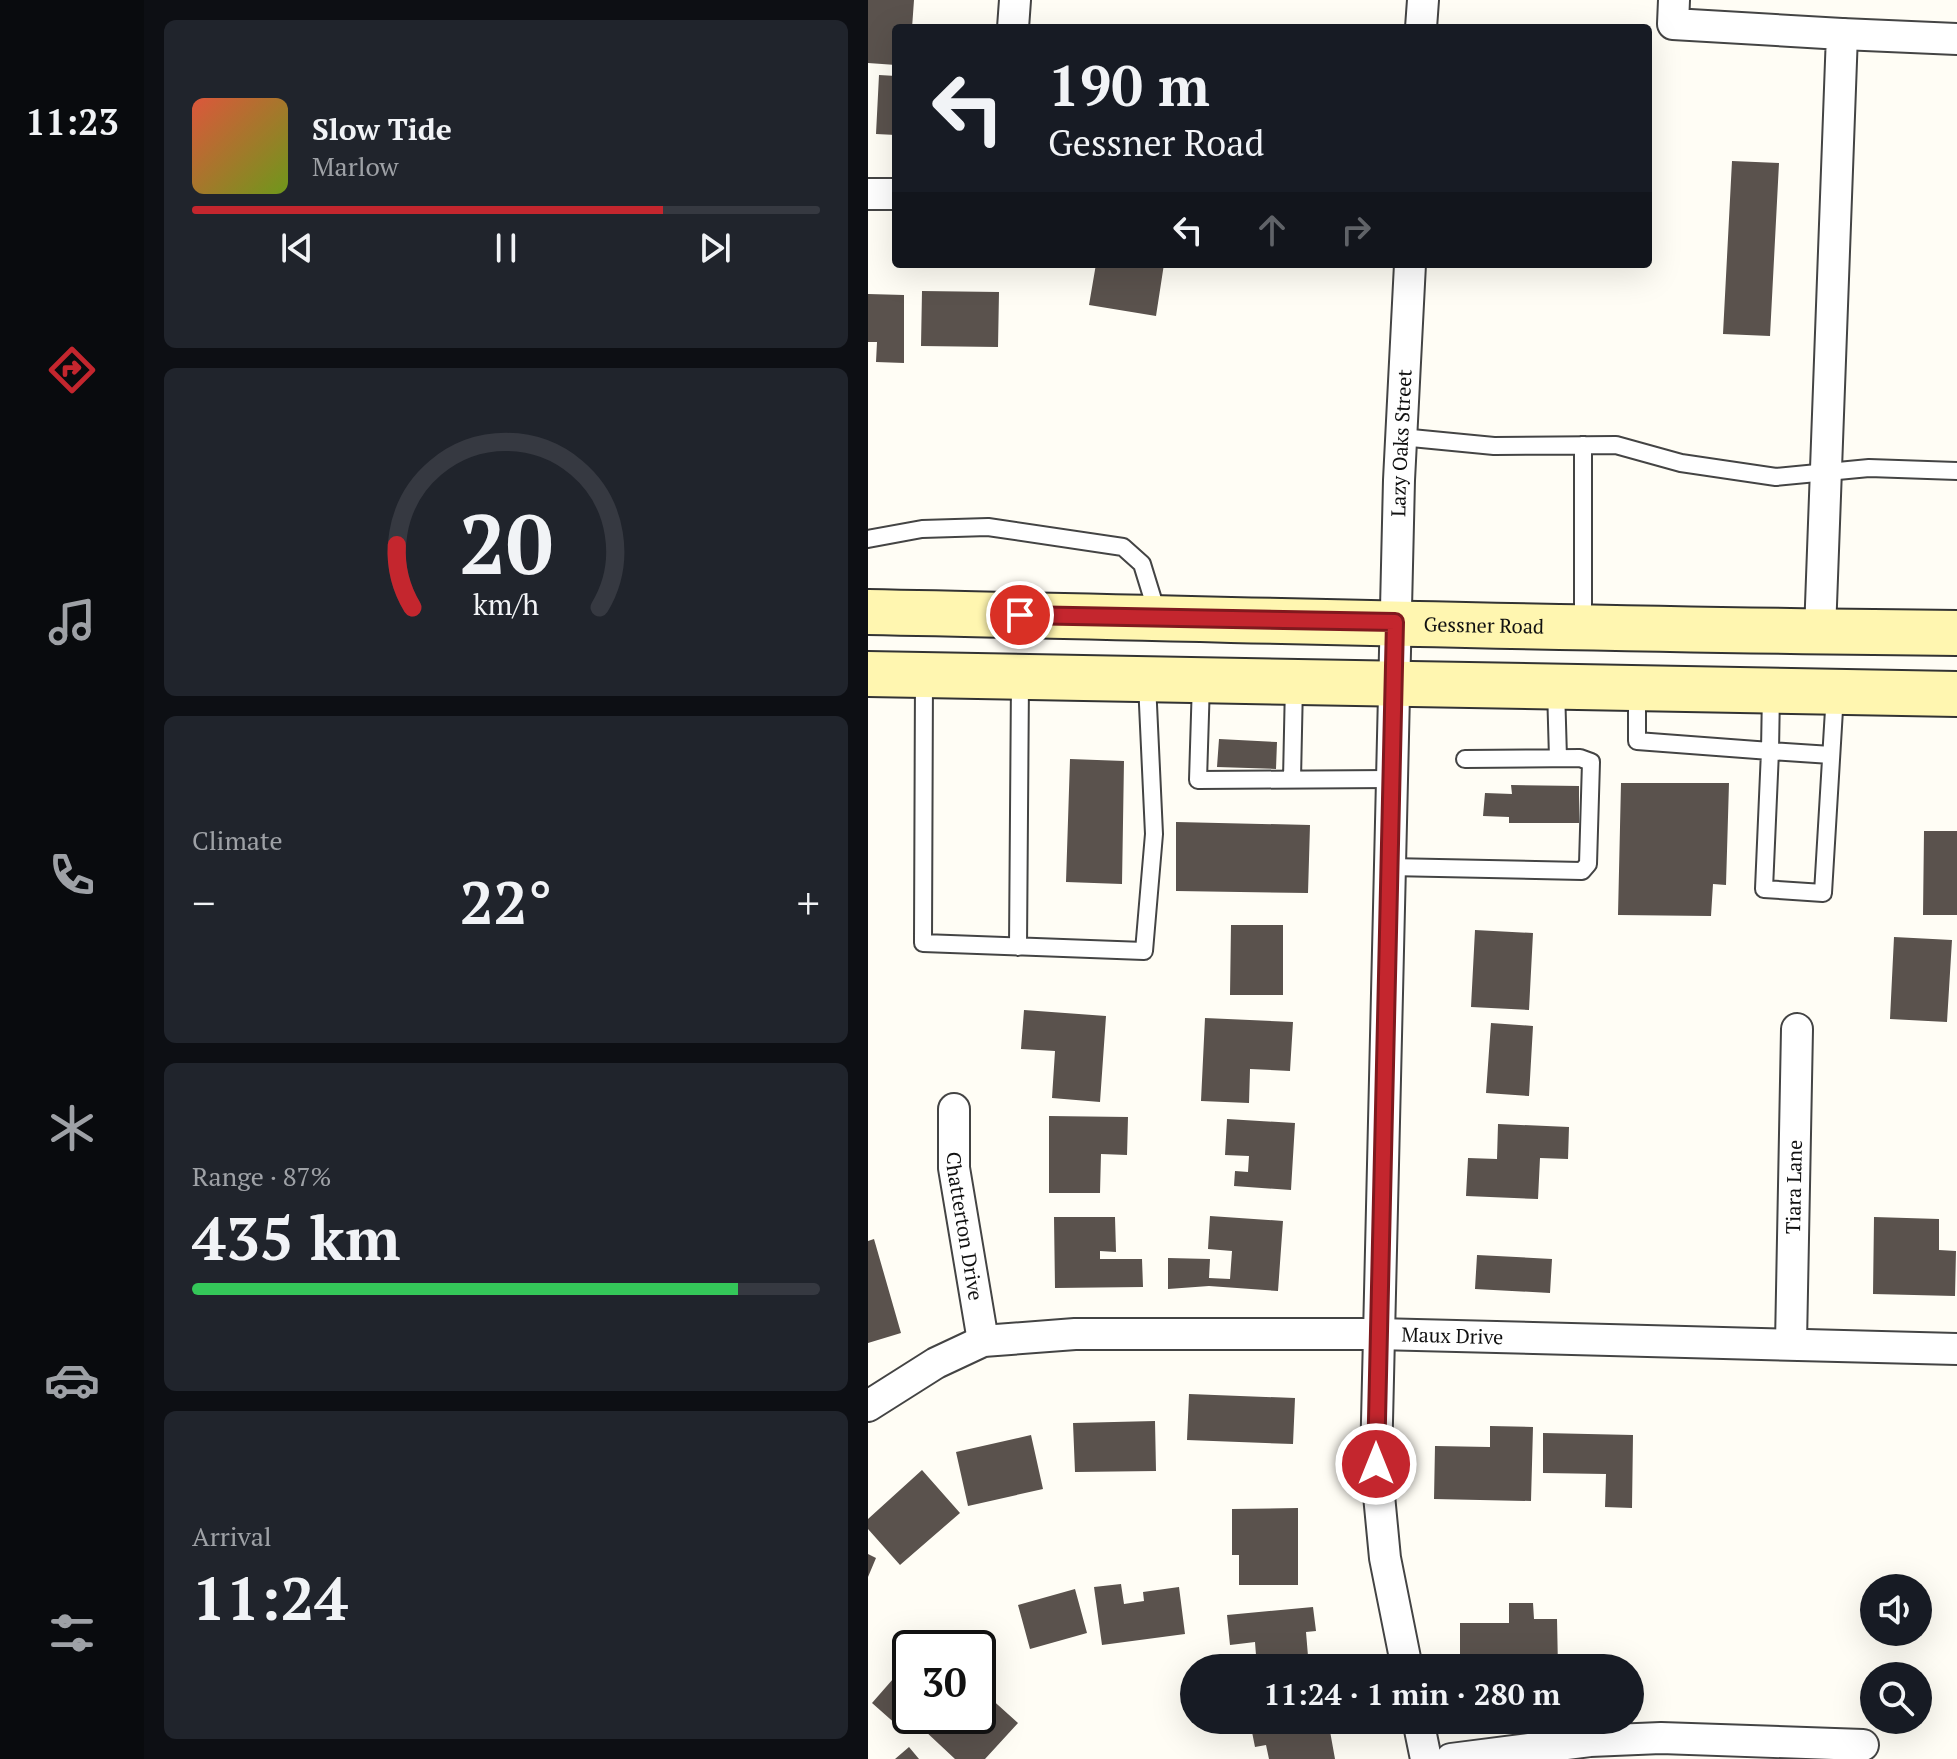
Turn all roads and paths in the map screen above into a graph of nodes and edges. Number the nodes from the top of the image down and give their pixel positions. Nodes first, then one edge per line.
1 (1015, 0) edge
2 (1423, 0) edge
3 (1674, 0) edge
4 (1013, 24) edge
5 (1421, 24) edge
6 (1842, 34) junction
7 (1957, 39) edge
8 (868, 194) edge
9 (892, 194) edge
10 (1410, 268) edge
11 (1401, 437) junction
12 (1583, 445) junction
13 (1957, 471) edge
14 (1825, 475) junction
15 (868, 539) edge
16 (868, 612) edge
17 (1158, 617) junction
18 (1395, 622) junction
19 (1583, 630) junction
20 (1820, 632) junction
21 (1957, 633) edge
22 (868, 674) edge
23 (924, 675) junction
24 (1020, 677) junction
25 (1147, 679) junction
26 (1201, 680) junction
27 (1294, 682) junction
28 (1394, 684) junction
29 (1556, 687) junction
30 (1637, 688) junction
31 (1771, 691) junction
32 (1835, 692) junction
33 (1957, 694) edge
34 (1770, 751) junction
35 (1831, 755) junction
36 (1558, 758) junction
37 (1465, 759) dead end
38 (1292, 779) junction
39 (1392, 779) junction
40 (1389, 867) junction
41 (1018, 947) junction
42 (1797, 1029) dead end
43 (954, 1109) dead end
44 (1377, 1334) junction
45 (983, 1341) junction
46 (1791, 1343) junction
47 (1957, 1349) edge
48 (868, 1406) edge
49 (1404, 1654) edge
50 (1421, 1734) edge
51 (1863, 1745) dead end
52 (1426, 1759) edge
53 (1451, 1759) edge

1 - 4 street
2 - 5 street
3 - 6 street
6 - 7 street
6 - 14 street
8 - 9 street
10 - 11 street, Lazy Oaks Street
11 - 12 lane
11 - 18 street, Lazy Oaks Street
12 - 14 lane
12 - 19 lane
13 - 14 lane
14 - 20 street
15 - 17 lane
16 - 17 main road, Gessner Road
17 - 18 main road, Gessner Road
18 - 19 main road, Gessner Road
18 - 28 street, Lazy Oaks Street
19 - 20 main road, Gessner Road
20 - 21 main road, Gessner Road
22 - 23 main road
23 - 24 main road
23 - 41 lane
24 - 25 main road
24 - 41 lane
25 - 26 main road
25 - 41 lane
26 - 27 main road
26 - 38 lane
27 - 28 main road
27 - 38 lane
28 - 29 main road
28 - 39 street, Lazy Oaks Street
29 - 30 main road
29 - 36 lane
30 - 31 main road
30 - 34 lane
31 - 32 main road
31 - 34 lane
32 - 33 main road
32 - 35 lane
34 - 35 lane
34 - 35 lane
36 - 37 lane
36 - 40 lane
38 - 39 lane
39 - 40 street, Lazy Oaks Street
40 - 44 street, Lazy Oaks Street
42 - 46 street, Tiara Lane
43 - 45 street, Chatterton Drive
44 - 45 street, Maux Drive
44 - 46 street, Maux Drive
44 - 49 street, Lazy Oaks Street
45 - 48 street, Maux Drive
46 - 47 street, Maux Drive
50 - 52 street
51 - 53 street

